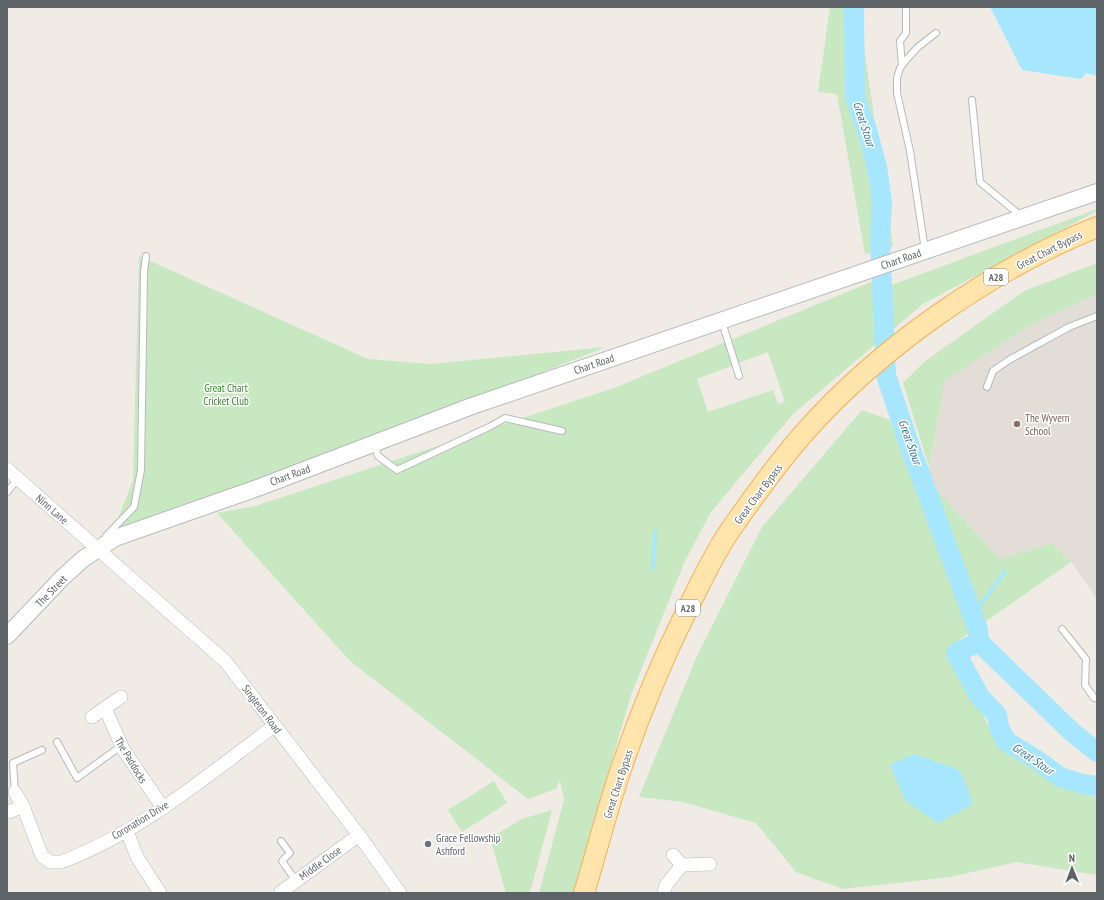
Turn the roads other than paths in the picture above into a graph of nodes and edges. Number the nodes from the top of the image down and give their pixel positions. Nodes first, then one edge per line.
1 (906, 7) edge
2 (936, 34) dead end
3 (902, 65) junction
4 (972, 100) dead end
5 (1097, 192) edge
6 (1022, 217) junction
7 (1097, 227) edge
8 (925, 251) junction
9 (146, 256) dead end
10 (1096, 317) edge
11 (722, 320) junction
12 (739, 376) dead end
13 (987, 387) dead end
14 (562, 431) dead end
15 (374, 444) junction
16 (7, 469) edge
17 (18, 480) junction
18 (7, 492) edge
19 (97, 549) junction
20 (1062, 629) dead end
21 (7, 636) edge
22 (120, 697) dead end
23 (1097, 699) edge
24 (105, 708) junction
25 (92, 718) dead end
26 (274, 726) junction
27 (57, 742) dead end
28 (121, 746) junction
29 (42, 750) dead end
30 (15, 792) joint
31 (23, 806) junction
32 (163, 808) junction
33 (9, 812) dead end
34 (127, 830) junction
35 (359, 835) junction
36 (280, 840) dead end
37 (673, 855) dead end
38 (710, 864) dead end
39 (682, 865) junction
40 (296, 881) junction
41 (281, 892) dead end
42 (160, 893) edge
43 (400, 893) edge
44 (584, 893) edge
45 (664, 893) edge

1 - 3 lane
2 - 3 lane
3 - 8 lane
4 - 6 lane
5 - 6 street, Chart Road
6 - 8 street, Chart Road
7 - 44 main road, Great Chart Bypass / A28
8 - 11 street, Chart Road
9 - 19 lane
10 - 13 lane
11 - 12 lane
11 - 15 street, Chart Road
14 - 15 lane
15 - 19 street, Chart Road
16 - 17 street, Ninn Lane
17 - 18 lane
17 - 19 street, Ninn Lane
19 - 21 street, The Street
19 - 26 street, Singleton Road
20 - 23 lane
22 - 24 street
24 - 25 street
24 - 28 street, The Paddocks
26 - 32 street, Coronation Drive
26 - 35 street, Singleton Road
27 - 28 lane
28 - 32 street, The Paddocks
29 - 30 lane
30 - 31 street, Coronation Drive
31 - 33 street
31 - 34 street, Coronation Drive
32 - 34 street, Coronation Drive
34 - 42 street
35 - 40 street, Middle Close
35 - 43 street, Singleton Road
36 - 40 lane
37 - 39 street
38 - 39 street
39 - 45 street
40 - 41 street, Middle Close

